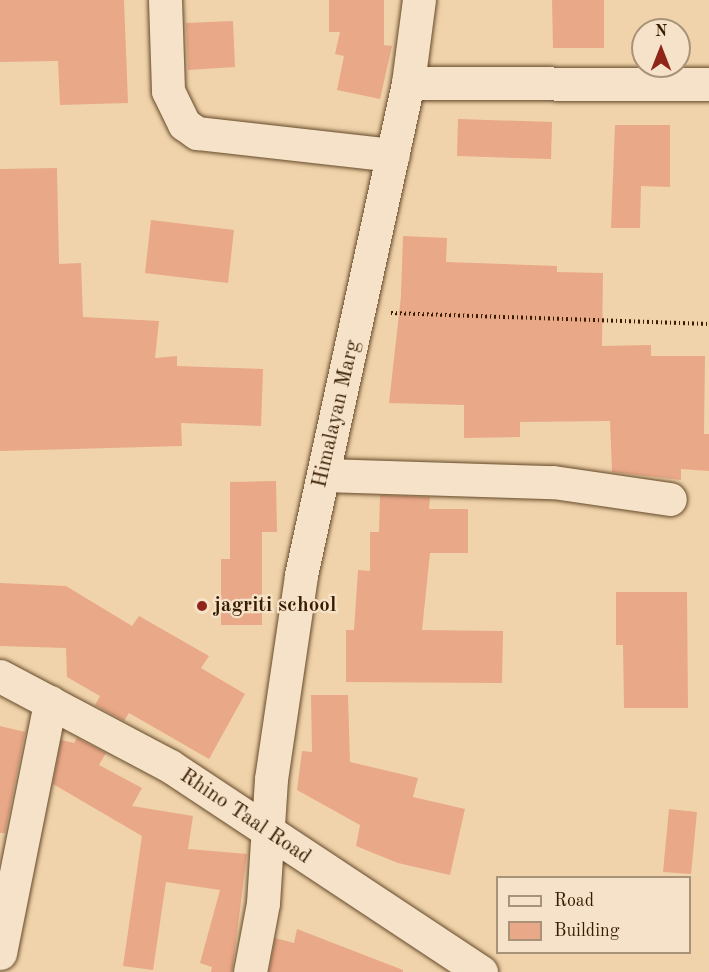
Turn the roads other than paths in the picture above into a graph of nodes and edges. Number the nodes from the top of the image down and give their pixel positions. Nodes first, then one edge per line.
1 (165, 0) edge
2 (419, 0) edge
3 (408, 83) junction
4 (709, 84) edge
5 (393, 155) junction
6 (324, 475) junction
7 (670, 499) dead end
8 (0, 676) edge
9 (50, 702) junction
10 (267, 831) junction
11 (0, 953) edge
12 (250, 972) edge
13 (481, 972) edge

1 - 5 street
2 - 3 street, Himalayan Marg
3 - 4 street
3 - 5 street, Himalayan Marg
5 - 6 street, Himalayan Marg
6 - 7 street
6 - 10 street, Himalayan Marg
8 - 9 street, Rhino Taal Road
9 - 10 street, Rhino Taal Road
9 - 11 street
10 - 12 street, Himalayan Marg
10 - 13 street, Rhino Taal Road

